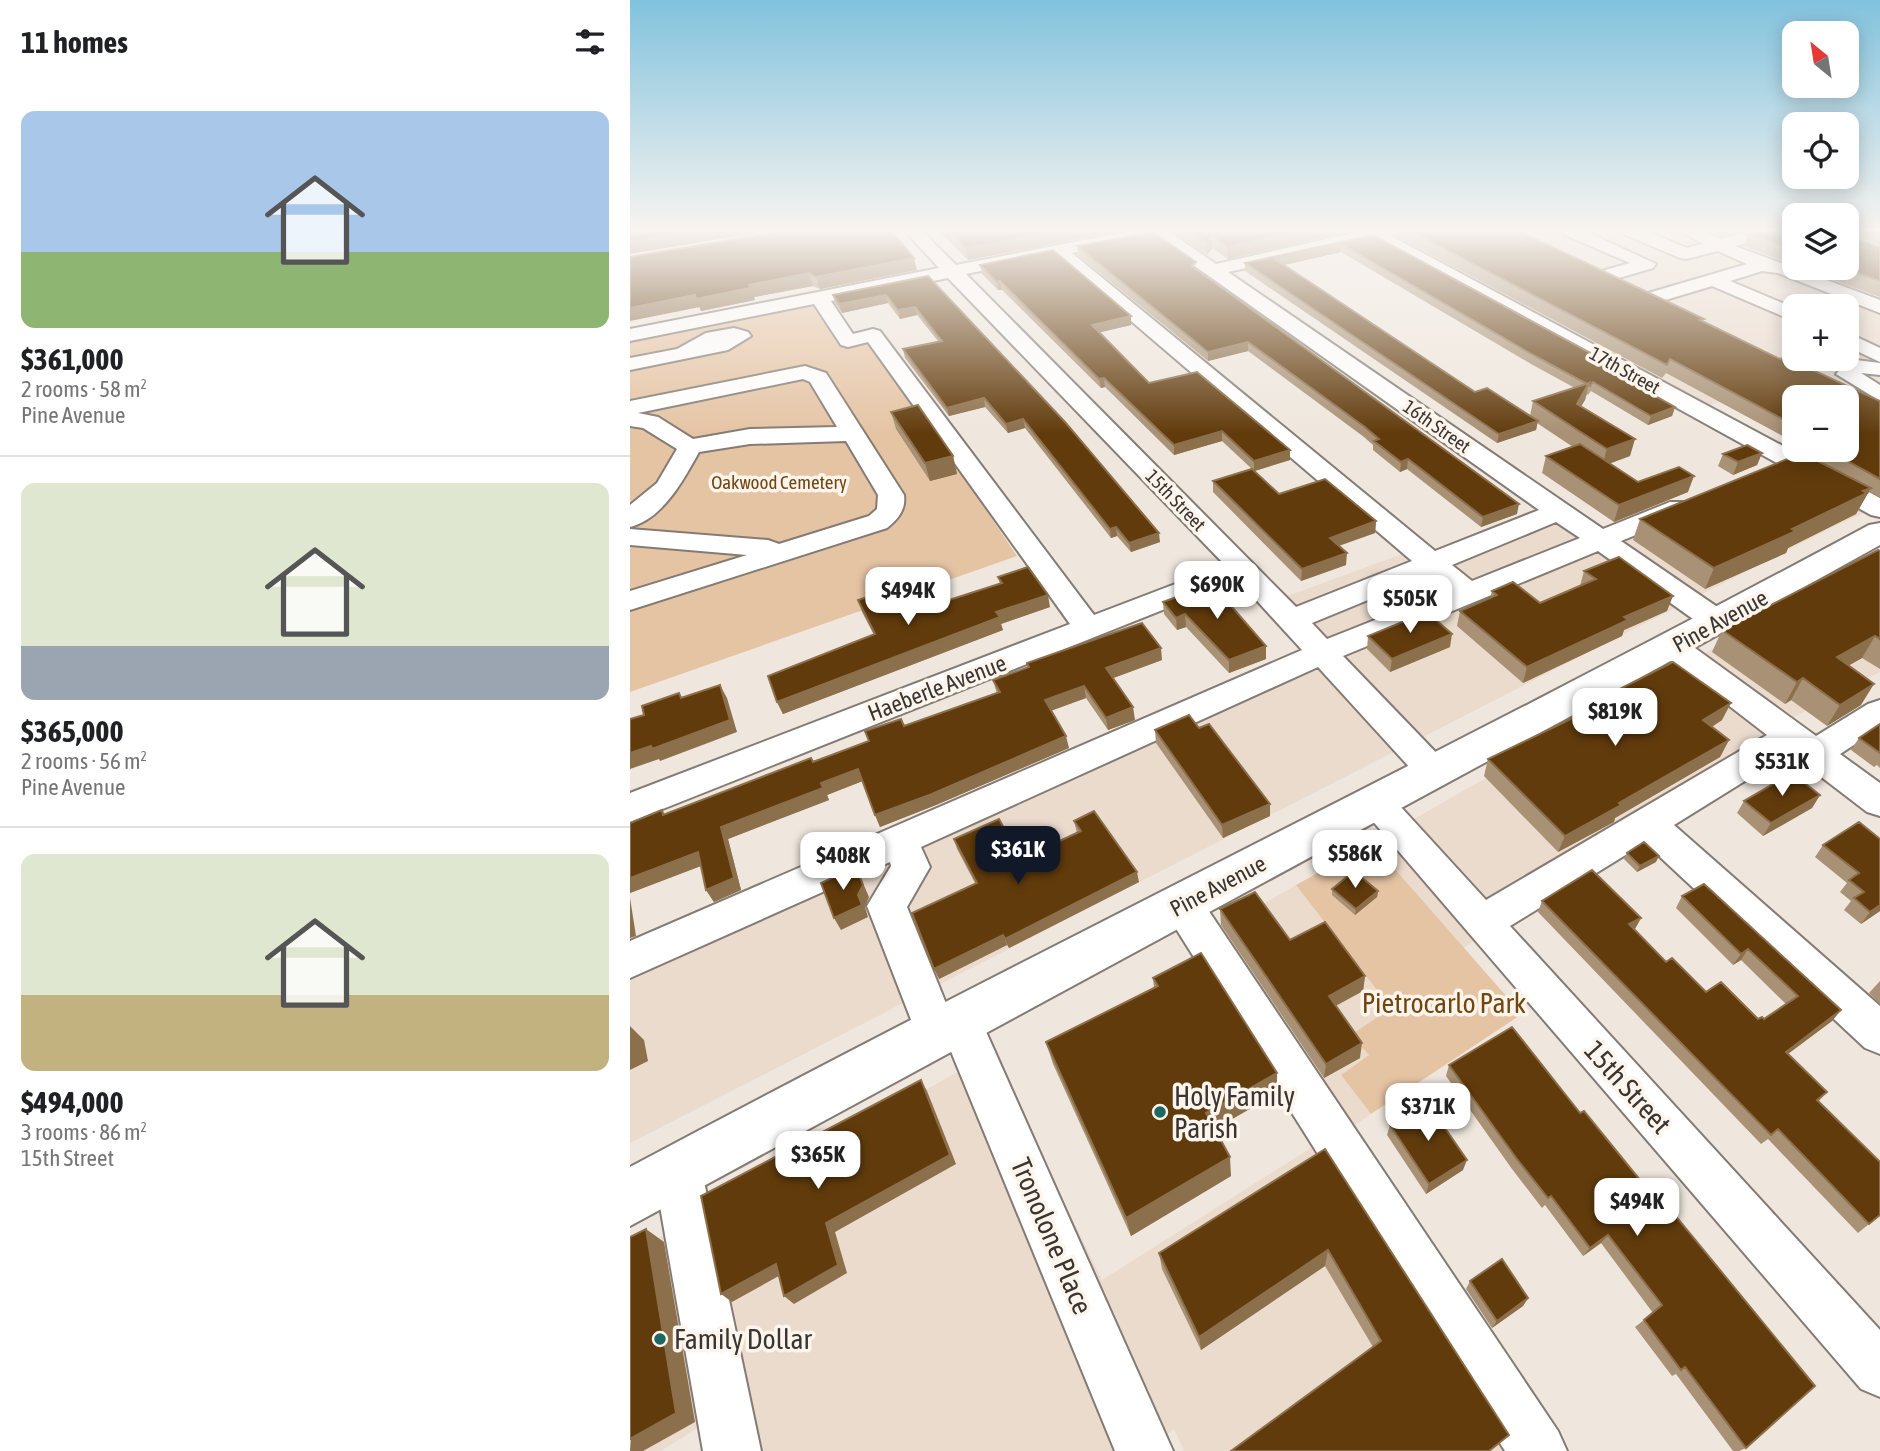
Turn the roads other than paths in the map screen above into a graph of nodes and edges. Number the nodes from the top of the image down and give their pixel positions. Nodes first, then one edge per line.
1 (810, 299) edge
2 (819, 299) edge
3 (981, 299) edge
4 (1116, 299) edge
5 (1254, 299) edge
6 (1499, 299) edge
7 (1653, 299) edge
8 (1756, 299) edge
9 (1852, 299) edge
10 (1673, 309) edge
11 (1782, 310) edge
12 (1880, 310) edge
13 (630, 335) edge
14 (1859, 346) edge
15 (686, 352) dead end
16 (1880, 356) edge
17 (630, 364) edge
18 (1880, 371) edge
19 (1822, 380) edge
20 (1880, 394) edge
21 (1880, 408) edge
22 (635, 421) edge
23 (852, 434) junction
24 (690, 447) junction
25 (1782, 455) edge
26 (1794, 462) joint
27 (1755, 477) edge
28 (1704, 498) edge
29 (1880, 509) edge
30 (1559, 511) junction
31 (630, 519) edge
32 (1880, 531) edge
33 (630, 537) edge
34 (1601, 540) junction
35 (792, 549) junction
36 (1433, 564) junction
37 (1243, 568) junction
38 (1468, 593) junction
39 (630, 601) edge
40 (1292, 620) junction
41 (1718, 622) junction
42 (1088, 629) junction
43 (1673, 647) junction
44 (1322, 653) junction
45 (1880, 712) edge
46 (1803, 745) junction
47 (1435, 773) junction
48 (1880, 802) edge
49 (1376, 804) junction
50 (630, 807) edge
51 (1647, 823) junction
52 (899, 841) junction
53 (1182, 904) junction
54 (1482, 923) junction
55 (630, 960) edge
56 (949, 1027) junction
57 (1880, 1034) edge
58 (678, 1172) junction
59 (630, 1199) edge
60 (1877, 1360) edge
61 (732, 1451) edge
62 (1144, 1451) edge
63 (1538, 1451) edge

1 - 13 street
2 - 42 street
3 - 37 street, 15th Street
4 - 36 street
5 - 30 street, 16th Street
6 - 25 street, 17th Street
7 - 10 street
8 - 11 street
9 - 12 street
14 - 16 street
15 - 17 street
18 - 20 street
19 - 21 street
22 - 23 street
22 - 24 street
23 - 24 street
23 - 35 street
24 - 31 street
26 - 27 street
26 - 29 street, 17th Street
28 - 34 street
30 - 34 street, 16th Street
30 - 36 street
32 - 41 main road, Pine Avenue
33 - 35 street
34 - 38 street
34 - 41 street, 16th Street
35 - 39 street
36 - 38 street
36 - 40 street
37 - 40 street, 15th Street
37 - 42 street, Haeberle Avenue
38 - 44 street
40 - 44 street, 15th Street
41 - 43 main road, Pine Avenue
42 - 50 street, Haeberle Avenue
43 - 46 street
43 - 47 main road, Pine Avenue
44 - 47 street, 15th Street
44 - 52 street
45 - 46 street
46 - 48 street
46 - 51 street
47 - 49 main road, Pine Avenue
49 - 53 main road, Pine Avenue
49 - 54 street, 15th Street
51 - 54 street
51 - 57 street
52 - 55 street
52 - 56 street, Tronolone Place
53 - 56 main road, Pine Avenue
53 - 63 street
54 - 60 street, 15th Street
56 - 58 main road, Pine Avenue
56 - 62 street, Tronolone Place
58 - 59 main road, Pine Avenue
58 - 61 street

